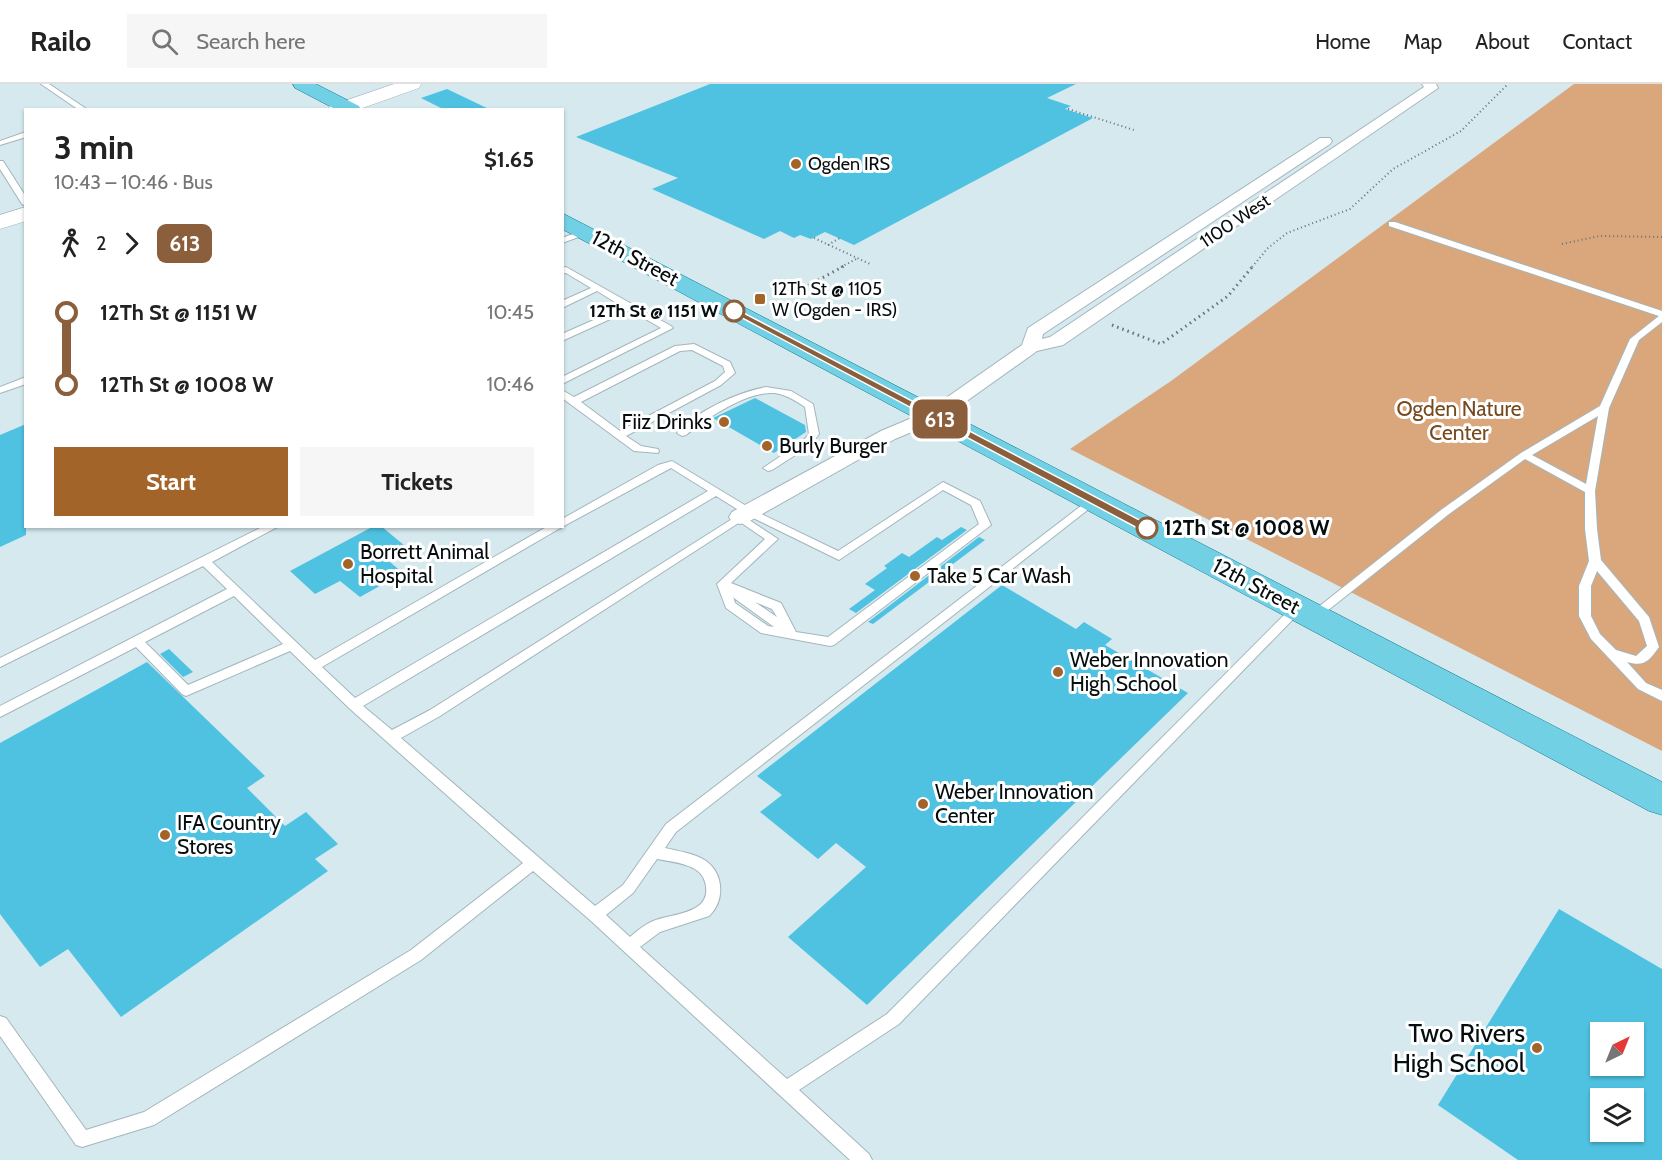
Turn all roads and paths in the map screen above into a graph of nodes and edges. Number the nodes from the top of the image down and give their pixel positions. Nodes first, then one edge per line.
1 (44, 84) edge
2 (302, 84) edge
3 (412, 84) edge
4 (1412, 84) edge
5 (1429, 84) edge
6 (1508, 84) edge
7 (82, 108) edge
8 (345, 108) edge
9 (1068, 109) dead end
10 (1134, 130) dead end
11 (24, 135) edge
12 (1, 141) edge
13 (0, 163) edge
14 (24, 201) edge
15 (24, 214) edge
16 (0, 222) edge
17 (1392, 224) dead end
18 (570, 231) edge
19 (1662, 237) edge
20 (814, 238) dead end
21 (840, 238) dead end
22 (1562, 244) dead end
23 (828, 245) junction
24 (858, 258) junction
25 (870, 264) dead end
26 (564, 271) edge
27 (597, 288) junction
28 (789, 296) dead end
29 (564, 304) edge
30 (630, 307) junction
31 (1066, 310) junction
32 (1662, 316) edge
33 (1089, 318) junction
34 (564, 337) edge
35 (1031, 346) junction
36 (564, 380) edge
37 (24, 381) edge
38 (0, 390) edge
39 (564, 395) edge
40 (573, 402) junction
41 (1604, 408) junction
42 (933, 416) junction
43 (682, 433) dead end
44 (618, 436) junction
45 (654, 451) dead end
46 (1525, 454) junction
47 (768, 468) dead end
48 (1590, 490) junction
49 (716, 491) junction
50 (1094, 501) junction
51 (745, 514) junction
52 (564, 523) edge
53 (270, 528) edge
54 (554, 528) edge
55 (1595, 561) junction
56 (206, 562) junction
57 (723, 584) junction
58 (235, 590) junction
59 (1306, 612) junction
60 (792, 634) junction
61 (137, 641) junction
62 (292, 645) junction
63 (1610, 653) junction
64 (0, 663) edge
65 (314, 666) junction
66 (1662, 696) edge
67 (354, 705) junction
68 (0, 712) edge
69 (391, 737) junction
70 (1662, 800) edge
71 (654, 852) junction
72 (533, 863) junction
73 (595, 915) junction
74 (629, 947) junction
75 (0, 1023) edge
76 (786, 1089) junction
77 (863, 1160) edge

1 - 7 lane
2 - 8 main road
3 - 8 street
4 - 31 street, 1100 West
5 - 33 street, 1100 West
6 - 33 path
9 - 10 path
11 - 12 lane
13 - 14 lane
15 - 16 street
17 - 32 lane
18 - 42 main road, 12th Street
19 - 22 path
20 - 23 path
21 - 23 path
23 - 24 path
24 - 25 path
24 - 28 path
26 - 27 lane
27 - 29 lane
27 - 30 lane
30 - 34 lane
30 - 36 lane
31 - 33 street
31 - 35 street, 1100 West
32 - 41 lane
33 - 35 street, 1100 West
35 - 42 street, 1100 West
37 - 38 lane
39 - 40 lane
40 - 44 lane
40 - 44 lane
41 - 46 lane
41 - 48 lane
42 - 50 main road, 12th Street
42 - 51 street, 1100 West
43 - 47 lane
44 - 45 lane
46 - 48 lane
46 - 59 lane
48 - 55 lane
49 - 51 lane
49 - 52 lane
49 - 67 lane
50 - 59 main road, 12th Street
50 - 71 lane
51 - 57 lane
51 - 60 lane
51 - 69 lane
53 - 56 lane
54 - 65 lane
55 - 63 lane
55 - 63 lane
56 - 58 lane
56 - 64 lane
57 - 60 lane
57 - 60 lane
58 - 61 lane
58 - 62 lane
59 - 70 main road, 12th Street
59 - 76 lane
61 - 62 lane
61 - 68 lane
62 - 65 lane
63 - 66 lane
65 - 67 lane
67 - 69 lane
69 - 72 lane
71 - 73 lane
71 - 74 lane
72 - 73 lane
72 - 75 lane
73 - 74 lane
74 - 76 lane
76 - 77 lane

